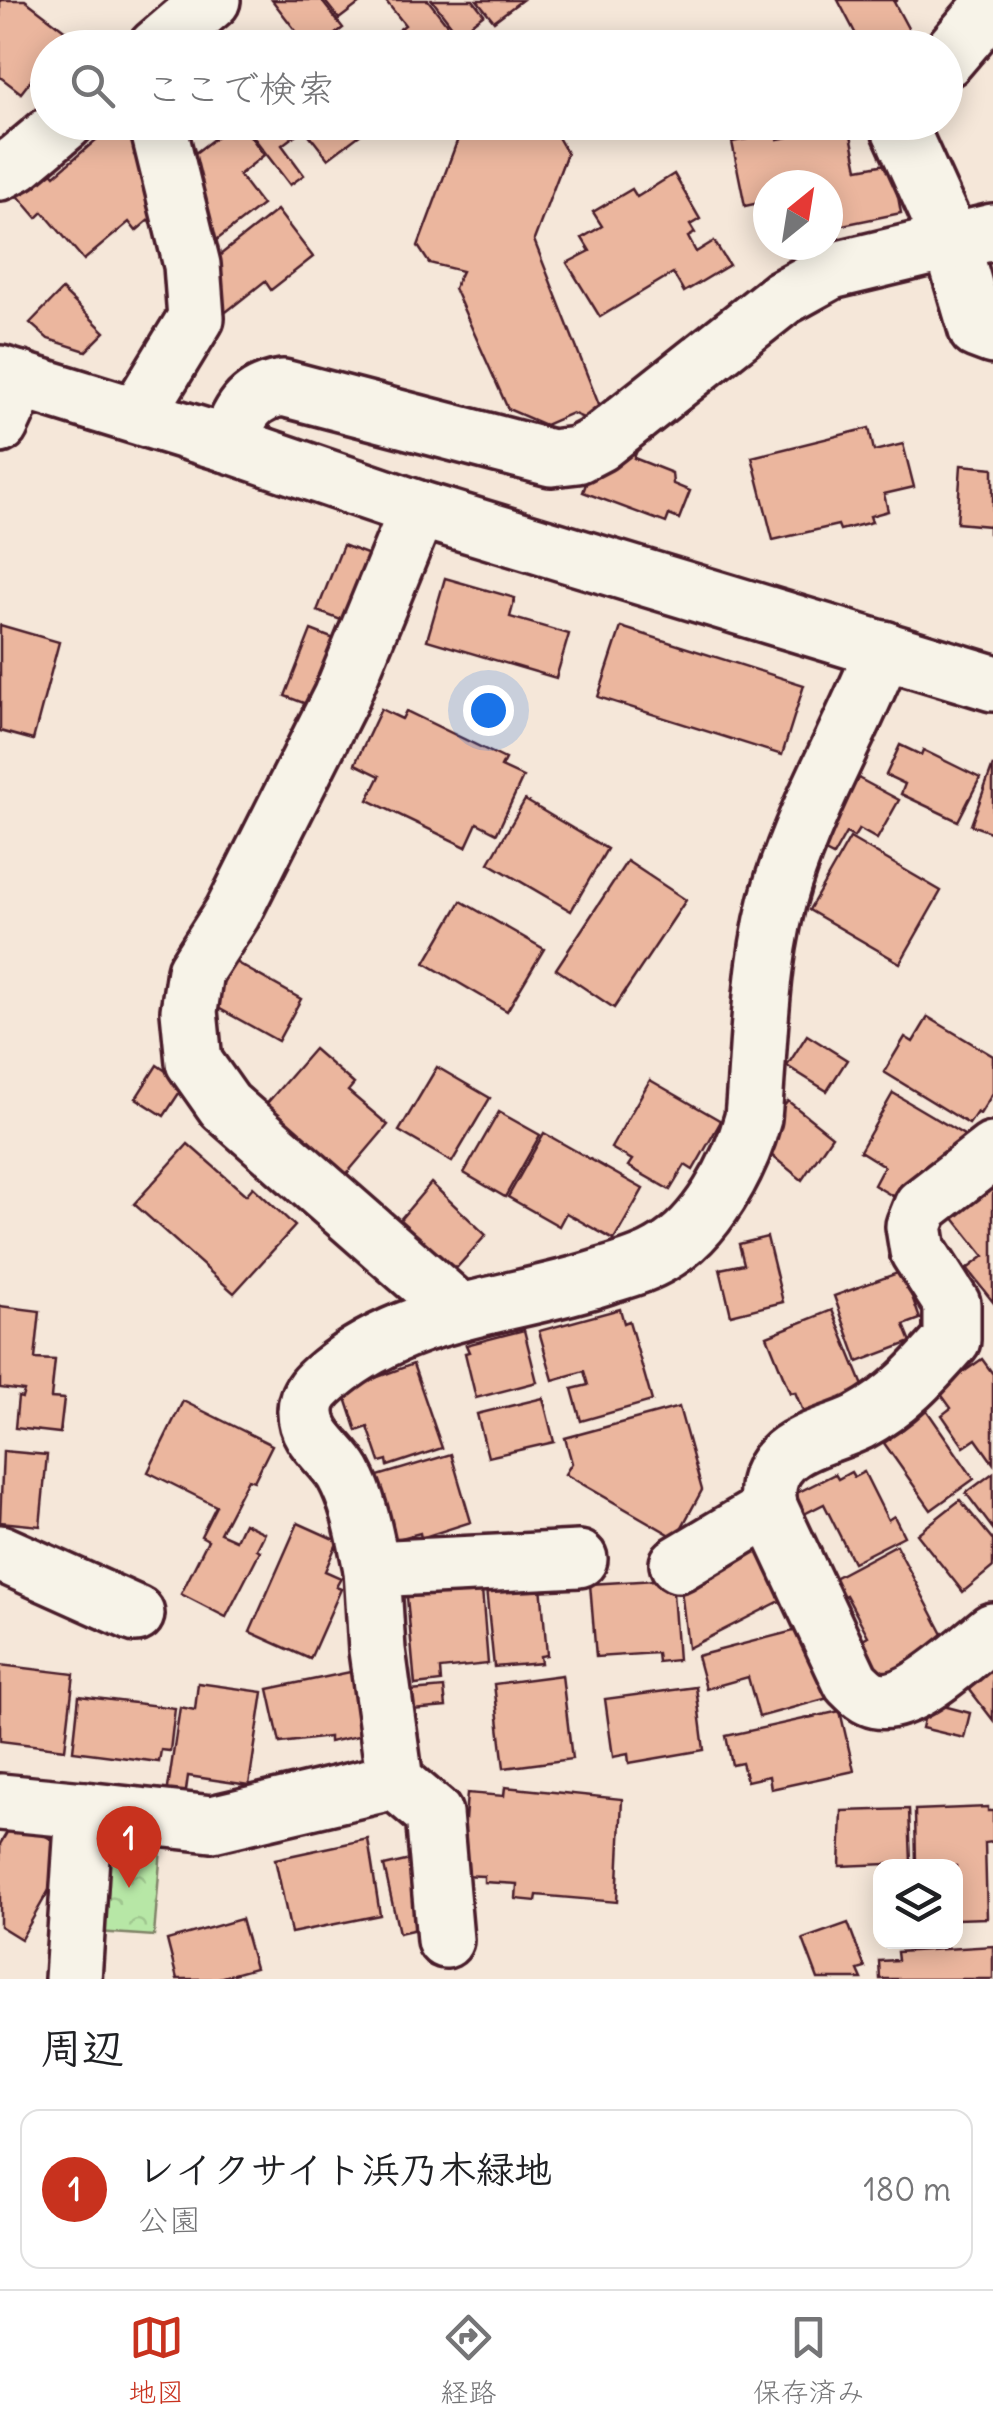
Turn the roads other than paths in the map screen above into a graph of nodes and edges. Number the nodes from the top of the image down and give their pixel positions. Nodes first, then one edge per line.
1 (212, 0) edge
2 (988, 10) dead end
3 (177, 30) edge
4 (963, 39) edge
5 (44, 140) edge
6 (161, 140) edge
7 (909, 140) edge
8 (0, 172) edge
9 (972, 237) edge
10 (993, 336) edge
11 (5, 386) edge
12 (137, 416) junction
13 (228, 444) junction
14 (418, 509) junction
15 (884, 649) junction
16 (993, 683) edge
17 (993, 1151) edge
18 (460, 1312) junction
19 (770, 1510) junction
20 (0, 1553) edge
21 (579, 1560) dead end
22 (678, 1564) dead end
23 (372, 1569) junction
24 (136, 1614) dead end
25 (993, 1631) edge
26 (396, 1781) junction
27 (0, 1802) edge
28 (84, 1810) junction
29 (446, 1940) dead end
30 (73, 1979) edge

1 - 3 street
2 - 4 street
5 - 8 street
6 - 12 street
7 - 9 street
9 - 10 street
9 - 13 street
11 - 12 street
12 - 13 street
13 - 14 street
14 - 15 street
14 - 18 street
15 - 16 street
15 - 18 street
17 - 19 street
18 - 23 street
19 - 22 street
19 - 25 street
20 - 24 street
21 - 23 street
23 - 26 street
26 - 28 street
26 - 29 street
27 - 28 street
28 - 30 street

